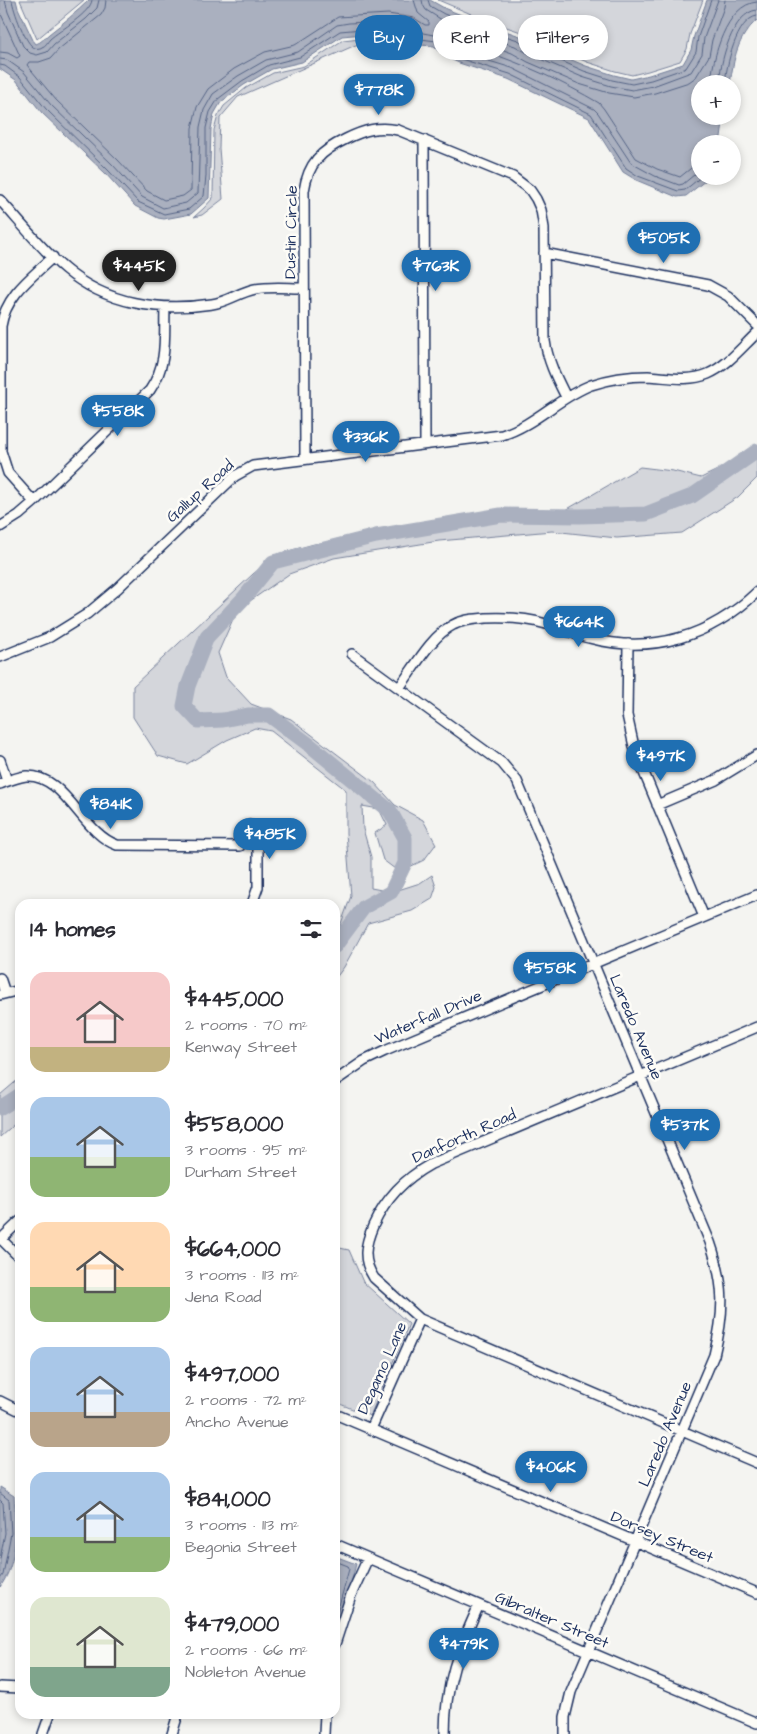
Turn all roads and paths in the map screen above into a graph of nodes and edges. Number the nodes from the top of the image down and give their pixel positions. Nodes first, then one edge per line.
1 (424, 140) junction
2 (0, 200) edge
3 (544, 253) junction
4 (53, 257) junction
5 (304, 288) junction
6 (165, 307) junction
7 (757, 325) edge
8 (757, 333) edge
9 (566, 397) junction
10 (425, 444) junction
11 (305, 458) junction
12 (34, 502) junction
13 (0, 527) edge
14 (757, 592) edge
15 (628, 644) junction
16 (352, 654) dead end
17 (0, 656) edge
18 (399, 688) junction
19 (757, 755) edge
20 (0, 760) edge
21 (4, 783) edge
22 (657, 804) junction
23 (757, 895) edge
24 (254, 899) edge
25 (704, 917) junction
26 (594, 964) junction
27 (0, 978) edge
28 (3, 994) edge
29 (757, 1027) edge
30 (641, 1076) junction
31 (340, 1077) edge
32 (15, 1226) edge
33 (0, 1240) edge
34 (15, 1254) edge
35 (420, 1319) junction
36 (0, 1401) edge
37 (15, 1408) edge
38 (340, 1416) edge
39 (371, 1430) junction
40 (682, 1431) junction
41 (757, 1463) edge
42 (635, 1542) junction
43 (340, 1546) edge
44 (368, 1558) junction
45 (757, 1593) edge
46 (479, 1605) junction
47 (340, 1628) edge
48 (588, 1652) junction
49 (0, 1688) edge
50 (15, 1688) edge
51 (48, 1719) edge
52 (176, 1719) edge
53 (325, 1719) edge
54 (757, 1723) edge
55 (43, 1734) edge
56 (172, 1734) edge
57 (324, 1734) edge
58 (445, 1734) edge
59 (565, 1734) edge

1 - 3 street, Dustin Circle
1 - 5 street, Dustin Circle
1 - 10 street
2 - 4 street
3 - 7 street
3 - 9 street, Dustin Circle
4 - 6 street
4 - 12 street
5 - 6 street
5 - 11 street, Dustin Circle
6 - 12 street
8 - 9 street, Gallup Road
9 - 10 street, Gallup Road
10 - 11 street, Gallup Road
11 - 17 street, Gallup Road
12 - 13 street
14 - 15 street
15 - 18 street
15 - 22 street
16 - 18 street, Laredo Avenue
18 - 26 street, Laredo Avenue
19 - 22 street
20 - 21 street
21 - 24 street
22 - 25 street
23 - 25 street, Waterfall Drive
25 - 26 street, Waterfall Drive
26 - 30 street, Laredo Avenue
26 - 31 street, Waterfall Drive
27 - 28 street
29 - 30 street, Danforth Road
30 - 35 street, Danforth Road
30 - 40 street, Laredo Avenue
32 - 33 street
33 - 34 street
35 - 39 street, Degamo Lane
35 - 40 street, Danforth Road
36 - 37 street
38 - 39 street, Dorsey Street
39 - 42 street, Dorsey Street
40 - 41 street, Danforth Road
40 - 42 street, Laredo Avenue
42 - 45 street, Dorsey Street
42 - 48 street, Laredo Avenue
43 - 44 street, Gibralter Street
44 - 46 street, Gibralter Street
44 - 47 street
46 - 48 street, Gibralter Street
46 - 58 street
48 - 54 street, Gibralter Street
48 - 59 street, Laredo Avenue
49 - 50 street
51 - 55 street
52 - 56 street
53 - 57 street

